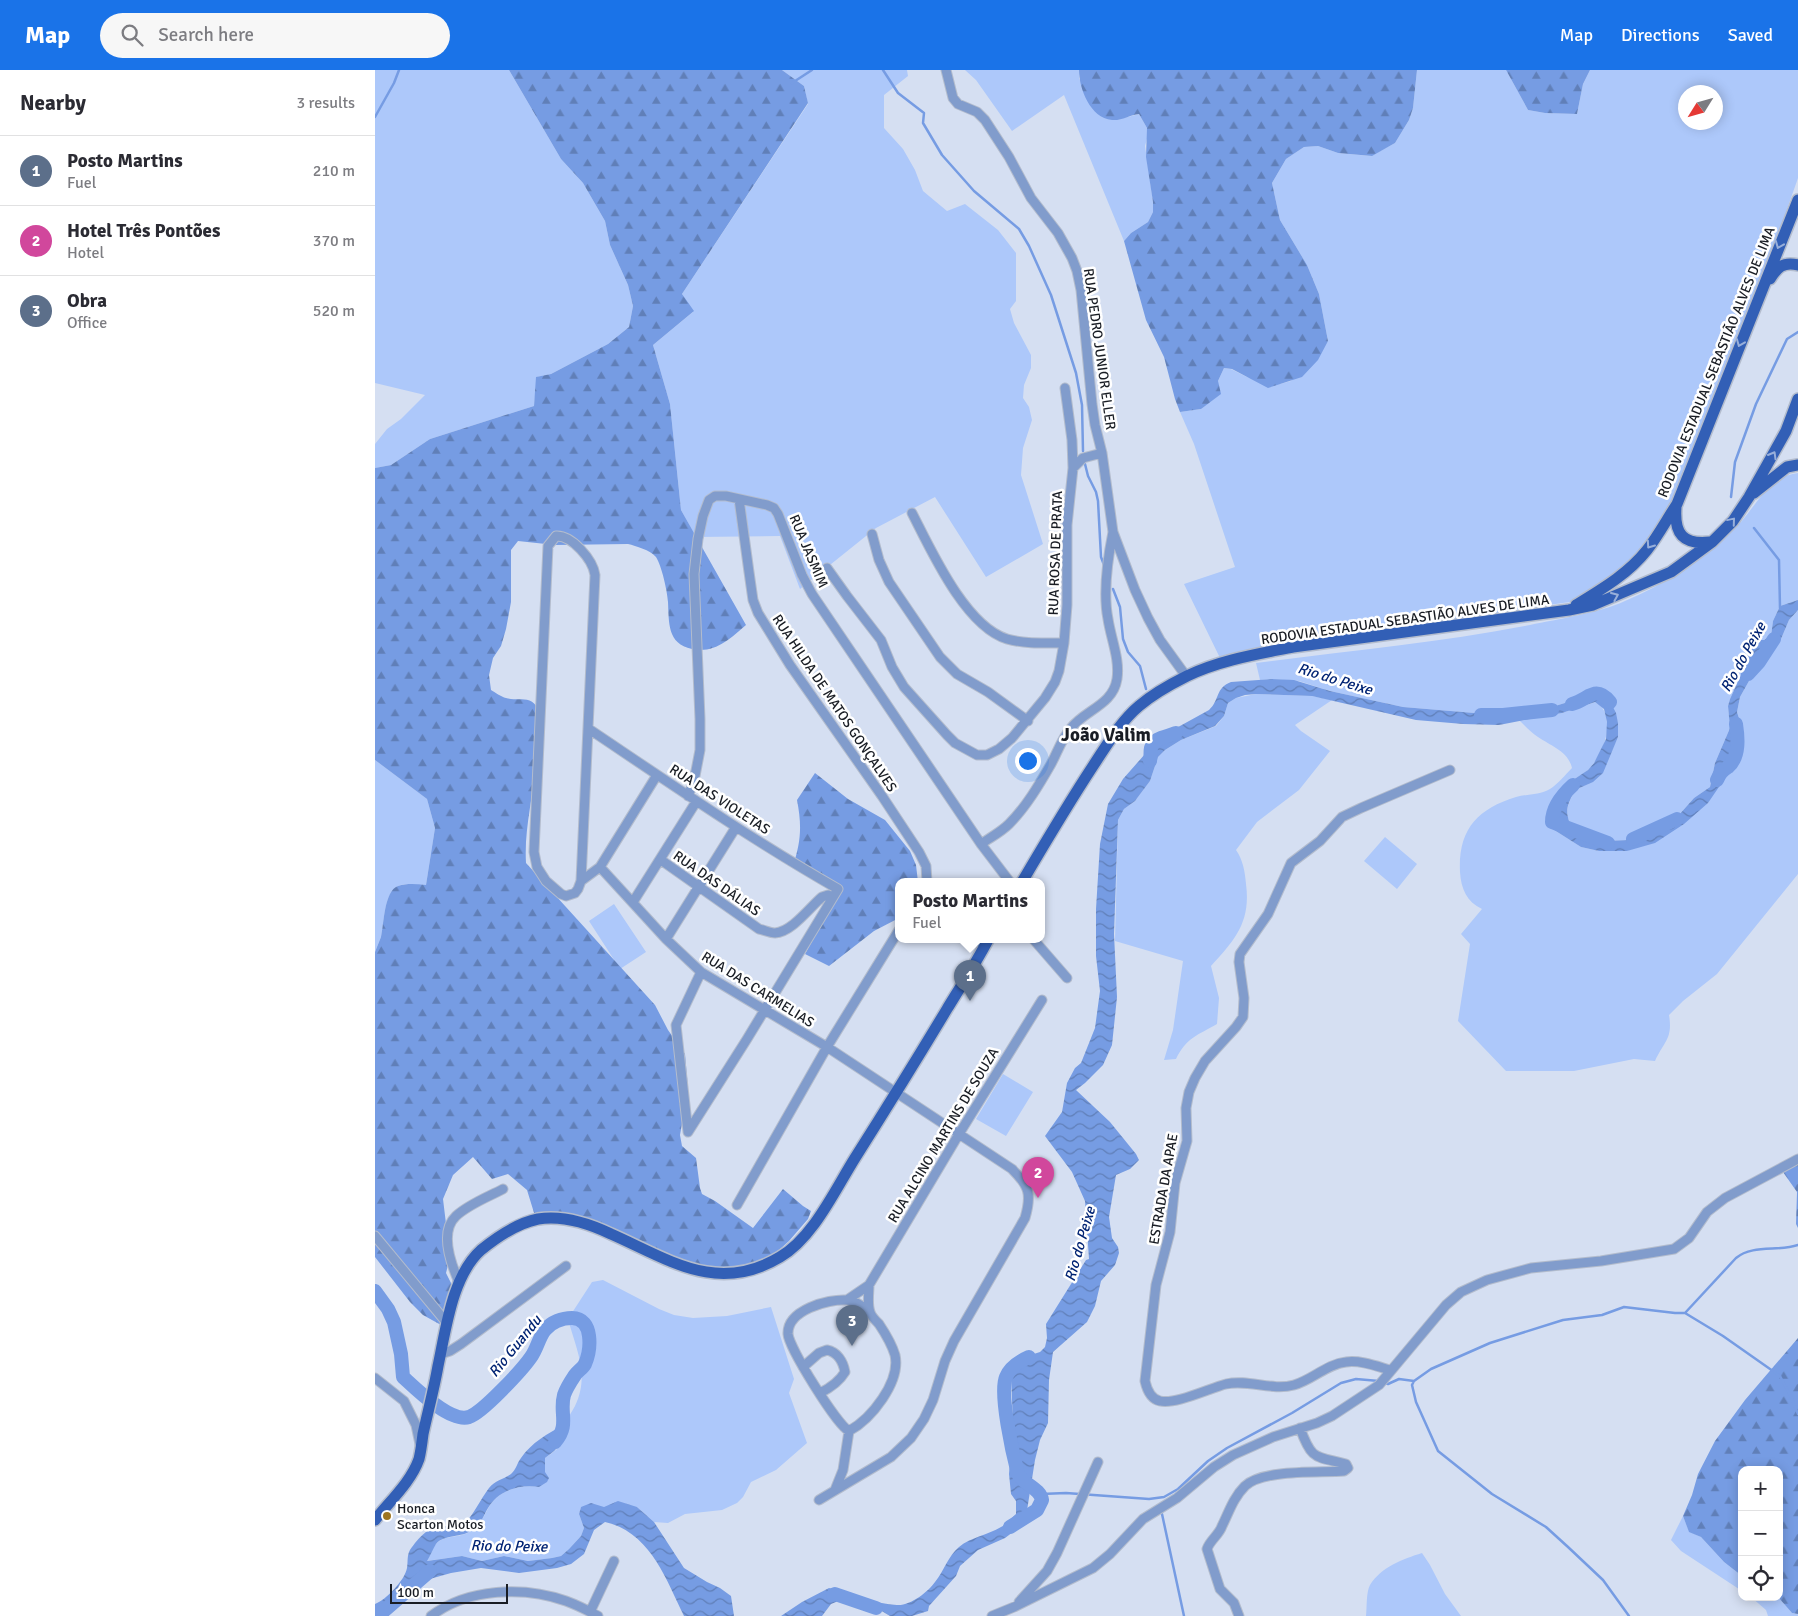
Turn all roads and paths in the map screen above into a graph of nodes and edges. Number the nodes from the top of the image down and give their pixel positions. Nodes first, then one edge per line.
1 (946, 70) edge
2 (1798, 200) edge
3 (1798, 265) edge
4 (1758, 298) junction
5 (1065, 388) dead end
6 (1797, 403) edge
7 (1798, 426) edge
8 (1102, 453) junction
9 (1798, 465) edge
10 (1073, 468) junction
11 (1749, 497) junction
12 (739, 500) junction
13 (1677, 504) junction
14 (911, 513) dead end
15 (1113, 532) junction
16 (872, 534) dead end
17 (1712, 542) junction
18 (827, 568) dead end
19 (1569, 610) junction
20 (1064, 643) junction
21 (1186, 676) junction
22 (1028, 721) junction
23 (589, 729) junction
24 (1450, 770) dead end
25 (657, 775) junction
26 (689, 796) junction
27 (696, 802) junction
28 (736, 827) junction
29 (981, 844) junction
30 (661, 860) junction
31 (600, 867) junction
32 (927, 878) edge
33 (1007, 878) edge
34 (1024, 878) edge
35 (581, 881) junction
36 (699, 886) junction
37 (833, 897) junction
38 (633, 902) junction
39 (895, 936) edge
40 (666, 938) junction
41 (982, 943) edge
42 (1037, 943) edge
43 (701, 972) junction
44 (1067, 978) dead end
45 (1042, 1000) dead end
46 (765, 1010) junction
47 (827, 1047) junction
48 (897, 1093) junction
49 (959, 1134) junction
50 (1798, 1159) edge
51 (503, 1189) dead end
52 (737, 1204) dead end
53 (375, 1236) edge
54 (566, 1266) dead end
55 (459, 1282) junction
56 (869, 1285) junction
57 (847, 1300) junction
58 (870, 1312) junction
59 (447, 1323) junction
60 (441, 1354) junction
61 (803, 1367) junction
62 (1388, 1373) junction
63 (375, 1378) edge
64 (820, 1393) junction
65 (1300, 1428) junction
66 (849, 1431) junction
67 (421, 1447) junction
68 (1098, 1462) dead end
69 (835, 1490) junction
70 (819, 1500) dead end
71 (375, 1520) edge
72 (614, 1562) dead end
73 (1014, 1607) junction
74 (594, 1614) edge
75 (431, 1616) edge
76 (992, 1616) edge
77 (1239, 1616) edge

1 - 8 street, RUA PEDRO JUNIOR ELLER
2 -> 4 main road, RODOVIA ESTADUAL SEBASTIÃO ALVES DE LIMA
3 - 4 main road
4 -> 13 main road, RODOVIA ESTADUAL SEBASTIÃO ALVES DE LIMA
5 - 10 street, RUA ROSA DE PRATA
6 - 7 main road
11 -> 6 main road, RODOVIA ESTADUAL SEBASTIÃO ALVES DE LIMA
8 - 10 street
8 - 15 street, RUA PEDRO JUNIOR ELLER
9 - 11 main road
10 - 20 street, RUA ROSA DE PRATA
17 -> 11 main road, RODOVIA ESTADUAL SEBASTIÃO ALVES DE LIMA
12 - 26 street, RUA JASMIM
12 - 29 street, RUA JASMIM
12 - 32 street, RUA HILDA DE MATOS GONÇALVES
13 - 17 main road
13 -> 19 main road, RODOVIA ESTADUAL SEBASTIÃO ALVES DE LIMA
14 - 20 street
15 - 21 street, RUA PEDRO JUNIOR ELLER
15 - 29 street
16 - 22 street
19 -> 17 main road, RODOVIA ESTADUAL SEBASTIÃO ALVES DE LIMA
18 - 22 street, RUA ROSA DE PRATA
19 - 21 main road, RODOVIA ESTADUAL SEBASTIÃO ALVES DE LIMA
20 - 22 street, RUA ROSA DE PRATA
21 - 34 main road, RODOVIA ESTADUAL SEBASTIÃO ALVES DE LIMA
23 - 25 street, RUA DAS VIOLETAS
23 - 35 street
23 - 35 street
24 - 62 street, ESTRADA DA APAE
25 - 26 street, RUA DAS VIOLETAS
25 - 31 street
26 - 27 street, RUA DAS VIOLETAS
27 - 28 street, RUA DAS VIOLETAS
27 - 30 street
28 - 36 street
28 - 37 street, RUA DAS VIOLETAS
29 - 33 street, RUA JASMIM
30 - 36 street, RUA DAS DÁLIAS
30 - 38 street
31 - 35 street
31 - 38 street, RUA DAS CARMELIAS
36 - 37 street, RUA DAS DÁLIAS
36 - 40 street
37 - 46 street
38 - 40 street, RUA DAS CARMELIAS
39 - 47 street
40 - 43 street, RUA DAS CARMELIAS
41 - 48 main road
42 - 44 street
43 - 46 street, RUA DAS CARMELIAS
43 - 46 street
45 - 49 street, RUA ALCINO MARTINS DE SOUZA
46 - 47 street, RUA DAS CARMELIAS
47 - 48 street, RUA DAS CARMELIAS
47 - 52 street
48 - 49 street, RUA DAS CARMELIAS
48 - 55 main road
49 - 56 street, RUA ALCINO MARTINS DE SOUZA
49 - 69 street, RUA DAS CARMELIAS
50 - 62 street
51 - 55 street
53 - 59 street
54 - 60 street
55 - 59 main road
56 - 57 street, RUA ALCINO MARTINS DE SOUZA
56 - 58 street
57 - 58 street
57 - 61 street, RUA ALCINO MARTINS DE SOUZA
58 - 66 street
59 - 60 main road
60 - 67 main road
61 - 64 street, RUA ALCINO MARTINS DE SOUZA
61 - 64 street
62 - 65 street
63 - 67 street
64 - 66 street, RUA ALCINO MARTINS DE SOUZA
65 - 73 street
65 - 77 street
66 - 69 street
67 - 71 main road
68 - 73 street
69 - 70 street, RUA DAS CARMELIAS
72 - 74 street
73 - 76 street
74 - 75 street

